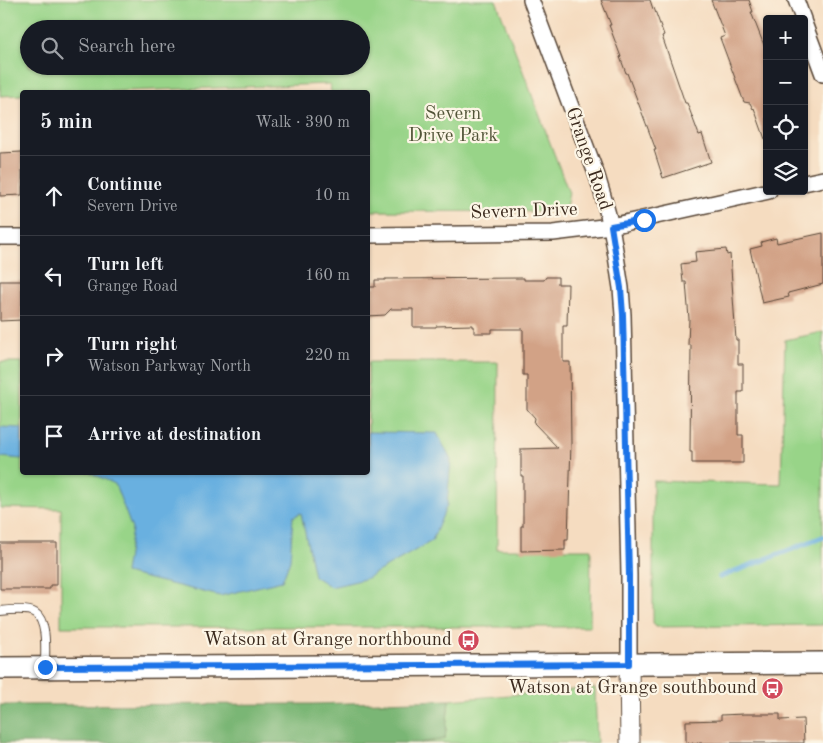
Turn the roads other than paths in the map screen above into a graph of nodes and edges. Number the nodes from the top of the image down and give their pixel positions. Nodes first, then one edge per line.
1 (530, 0) edge
2 (796, 0) edge
3 (802, 15) edge
4 (808, 34) edge
5 (823, 74) edge
6 (823, 179) edge
7 (808, 183) edge
8 (763, 192) edge
9 (611, 226) junction
10 (370, 235) edge
11 (0, 237) edge
12 (20, 237) edge
13 (0, 611) edge
14 (823, 663) edge
15 (629, 664) junction
16 (45, 667) junction
17 (0, 668) edge
18 (630, 743) edge

1 - 9 street, Grange Road
2 - 3 street
4 - 5 street
6 - 7 street
8 - 9 street, Severn Drive
9 - 10 street, Severn Drive
9 - 15 street, Grange Road
11 - 12 street
13 - 16 lane
14 - 15 main road
15 - 16 main road
15 - 18 street, Grange Road
16 - 17 main road

